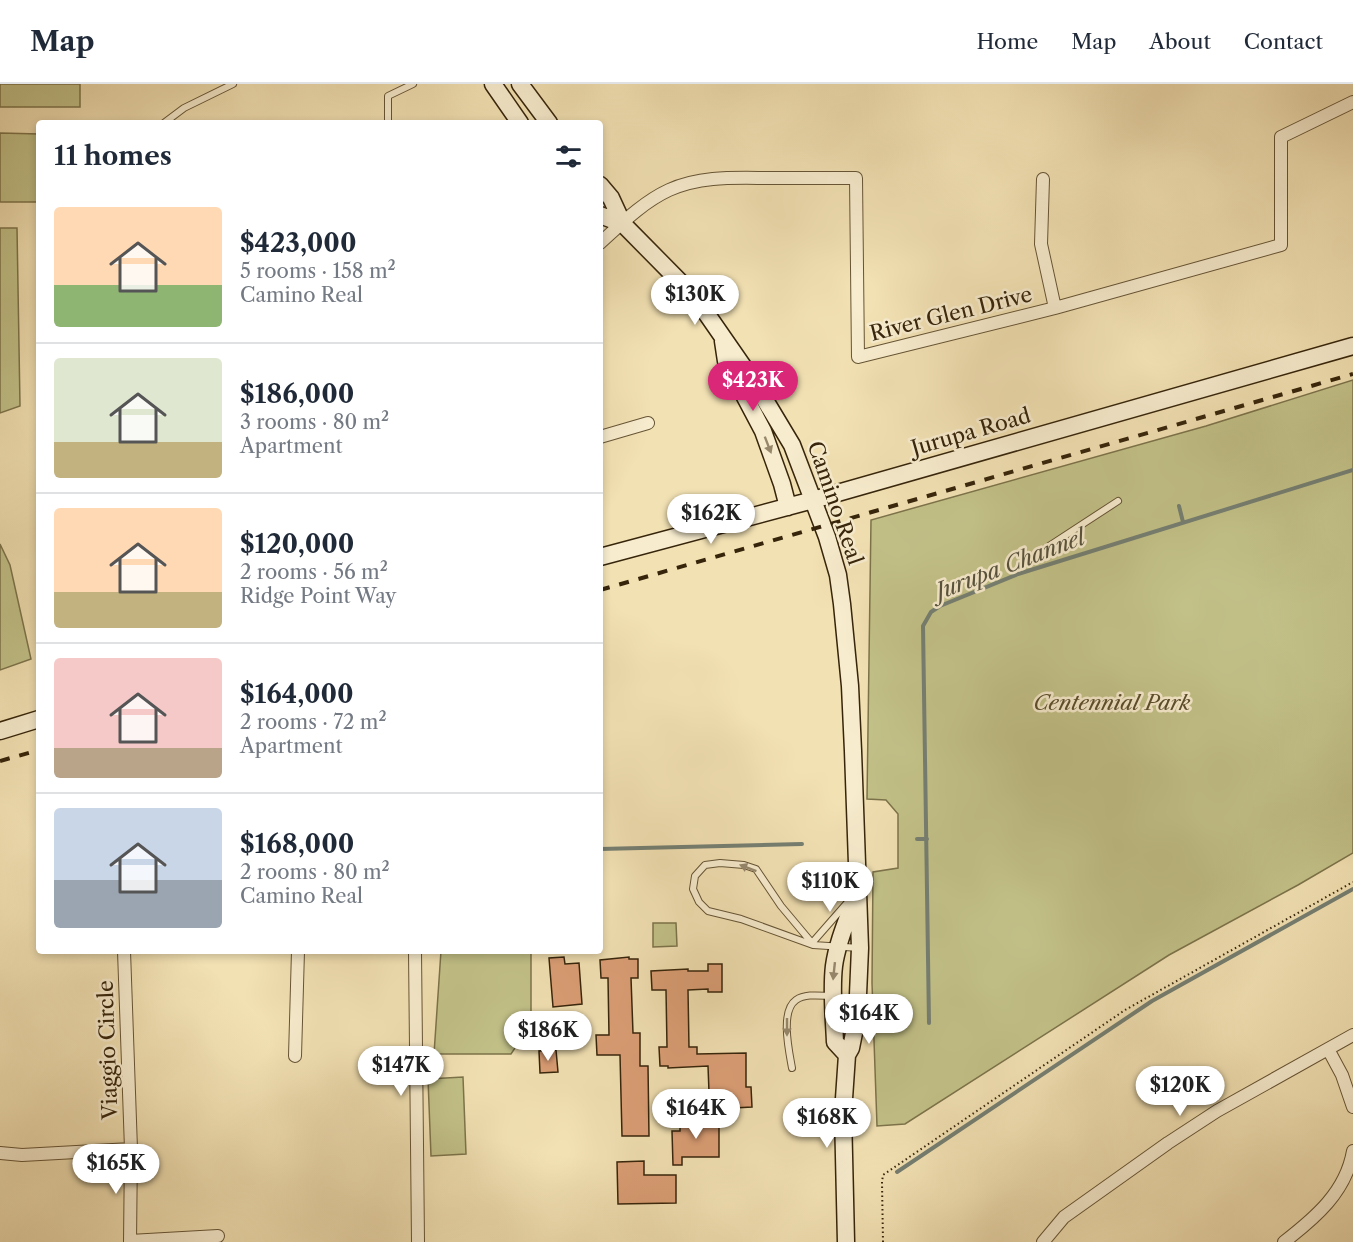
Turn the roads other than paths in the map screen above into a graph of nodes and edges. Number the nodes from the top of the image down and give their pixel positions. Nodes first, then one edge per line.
1 (233, 84) edge
2 (413, 84) edge
3 (494, 84) edge
4 (520, 84) edge
5 (1353, 102) edge
6 (168, 120) edge
7 (388, 120) edge
8 (518, 120) edge
9 (547, 120) edge
10 (1043, 179) dead end
11 (603, 189) edge
12 (603, 216) edge
13 (623, 224) junction
14 (603, 241) edge
15 (1055, 308) junction
16 (722, 334) junction
17 (1353, 346) edge
18 (648, 423) dead end
19 (603, 436) edge
20 (813, 500) junction
21 (1118, 501) dead end
22 (788, 507) junction
23 (603, 556) edge
24 (1023, 563) dead end
25 (36, 720) edge
26 (0, 731) edge
27 (857, 891) junction
28 (812, 944) junction
29 (839, 946) junction
30 (860, 948) junction
31 (124, 954) edge
32 (298, 954) edge
33 (415, 954) edge
34 (833, 996) junction
35 (856, 1022) junction
36 (1353, 1035) edge
37 (1328, 1049) junction
38 (846, 1055) junction
39 (295, 1056) dead end
40 (792, 1068) dead end
41 (1353, 1107) edge
42 (131, 1149) junction
43 (1353, 1151) edge
44 (0, 1153) edge
45 (218, 1236) dead end
46 (130, 1241) edge
47 (418, 1242) edge
48 (846, 1242) edge
49 (1043, 1242) edge
50 (1284, 1242) edge

1 - 6 lane
2 - 7 lane
3 - 8 main road
4 - 9 main road
5 - 15 street, River Glen Drive
10 - 15 street
11 - 13 main road, Camino Real
12 - 13 main road, Camino Real
13 - 14 street
13 - 15 street, River Glen Drive
13 - 16 main road, Camino Real
16 - 20 main road, Camino Real
16 -> 22 main road
17 - 20 main road, Jurupa Road
18 - 19 street
20 - 22 main road, Jurupa Road
20 - 27 main road, Camino Real
21 - 24 lane
22 - 23 main road, Jurupa Road
25 - 26 main road
27 - 28 lane
27 - 29 main road, Camino Real
27 - 30 main road, Camino Real
28 -> 28 lane
28 - 29 lane
29 - 30 lane
29 -> 34 main road, Camino Real
30 - 35 main road, Camino Real
31 - 42 street, Viaggio Circle
32 - 39 street
33 - 47 street
34 - 35 lane
34 - 38 main road, Camino Real
34 -> 40 lane
35 - 38 main road, Camino Real
36 - 37 street
37 - 41 street
37 - 49 street
38 - 48 main road, Camino Real
42 - 44 street
42 - 46 street, Viaggio Circle
43 - 50 street
45 - 46 street

